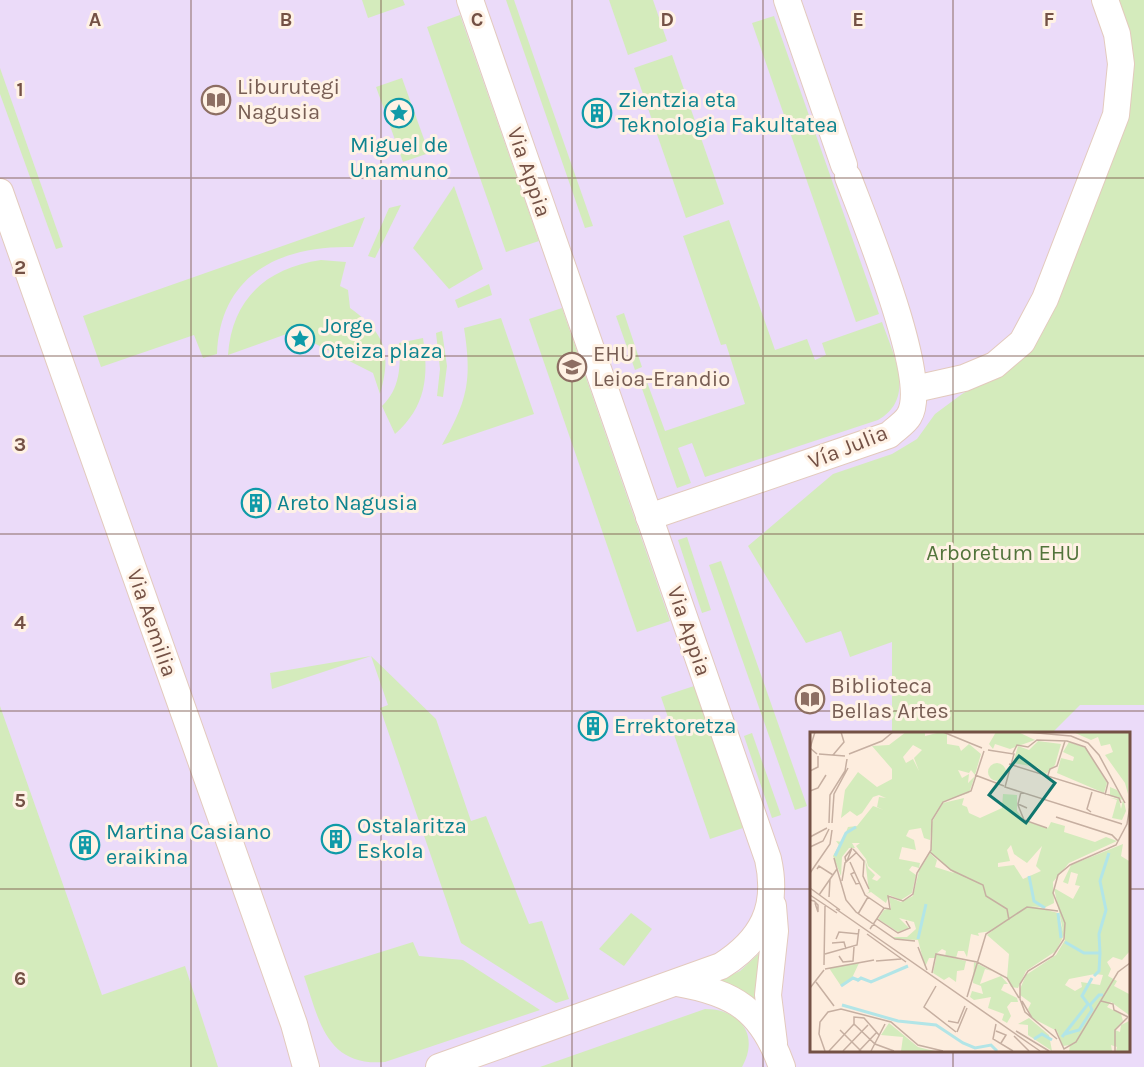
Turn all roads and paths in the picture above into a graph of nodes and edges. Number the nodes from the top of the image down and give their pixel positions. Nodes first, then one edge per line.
1 (470, 0) edge
2 (786, 0) edge
3 (1105, 0) edge
4 (0, 192) edge
5 (8, 239) edge
6 (915, 388) junction
7 (649, 517) junction
8 (772, 894) junction
9 (676, 983) junction
10 (774, 1043) junction
11 (310, 1063) edge
12 (439, 1067) edge
13 (782, 1067) edge

1 - 7 street, Via Appia
2 - 6 street, Vía Julia
3 - 6 street
4 - 5 street, Via Aemilia
5 - 11 street, Via Aemilia
6 - 7 street, Vía Julia
7 - 8 street, Via Appia
8 - 9 street, Via Appia
8 - 10 street
9 - 10 street
9 - 12 street, Via Appia
10 - 13 street

